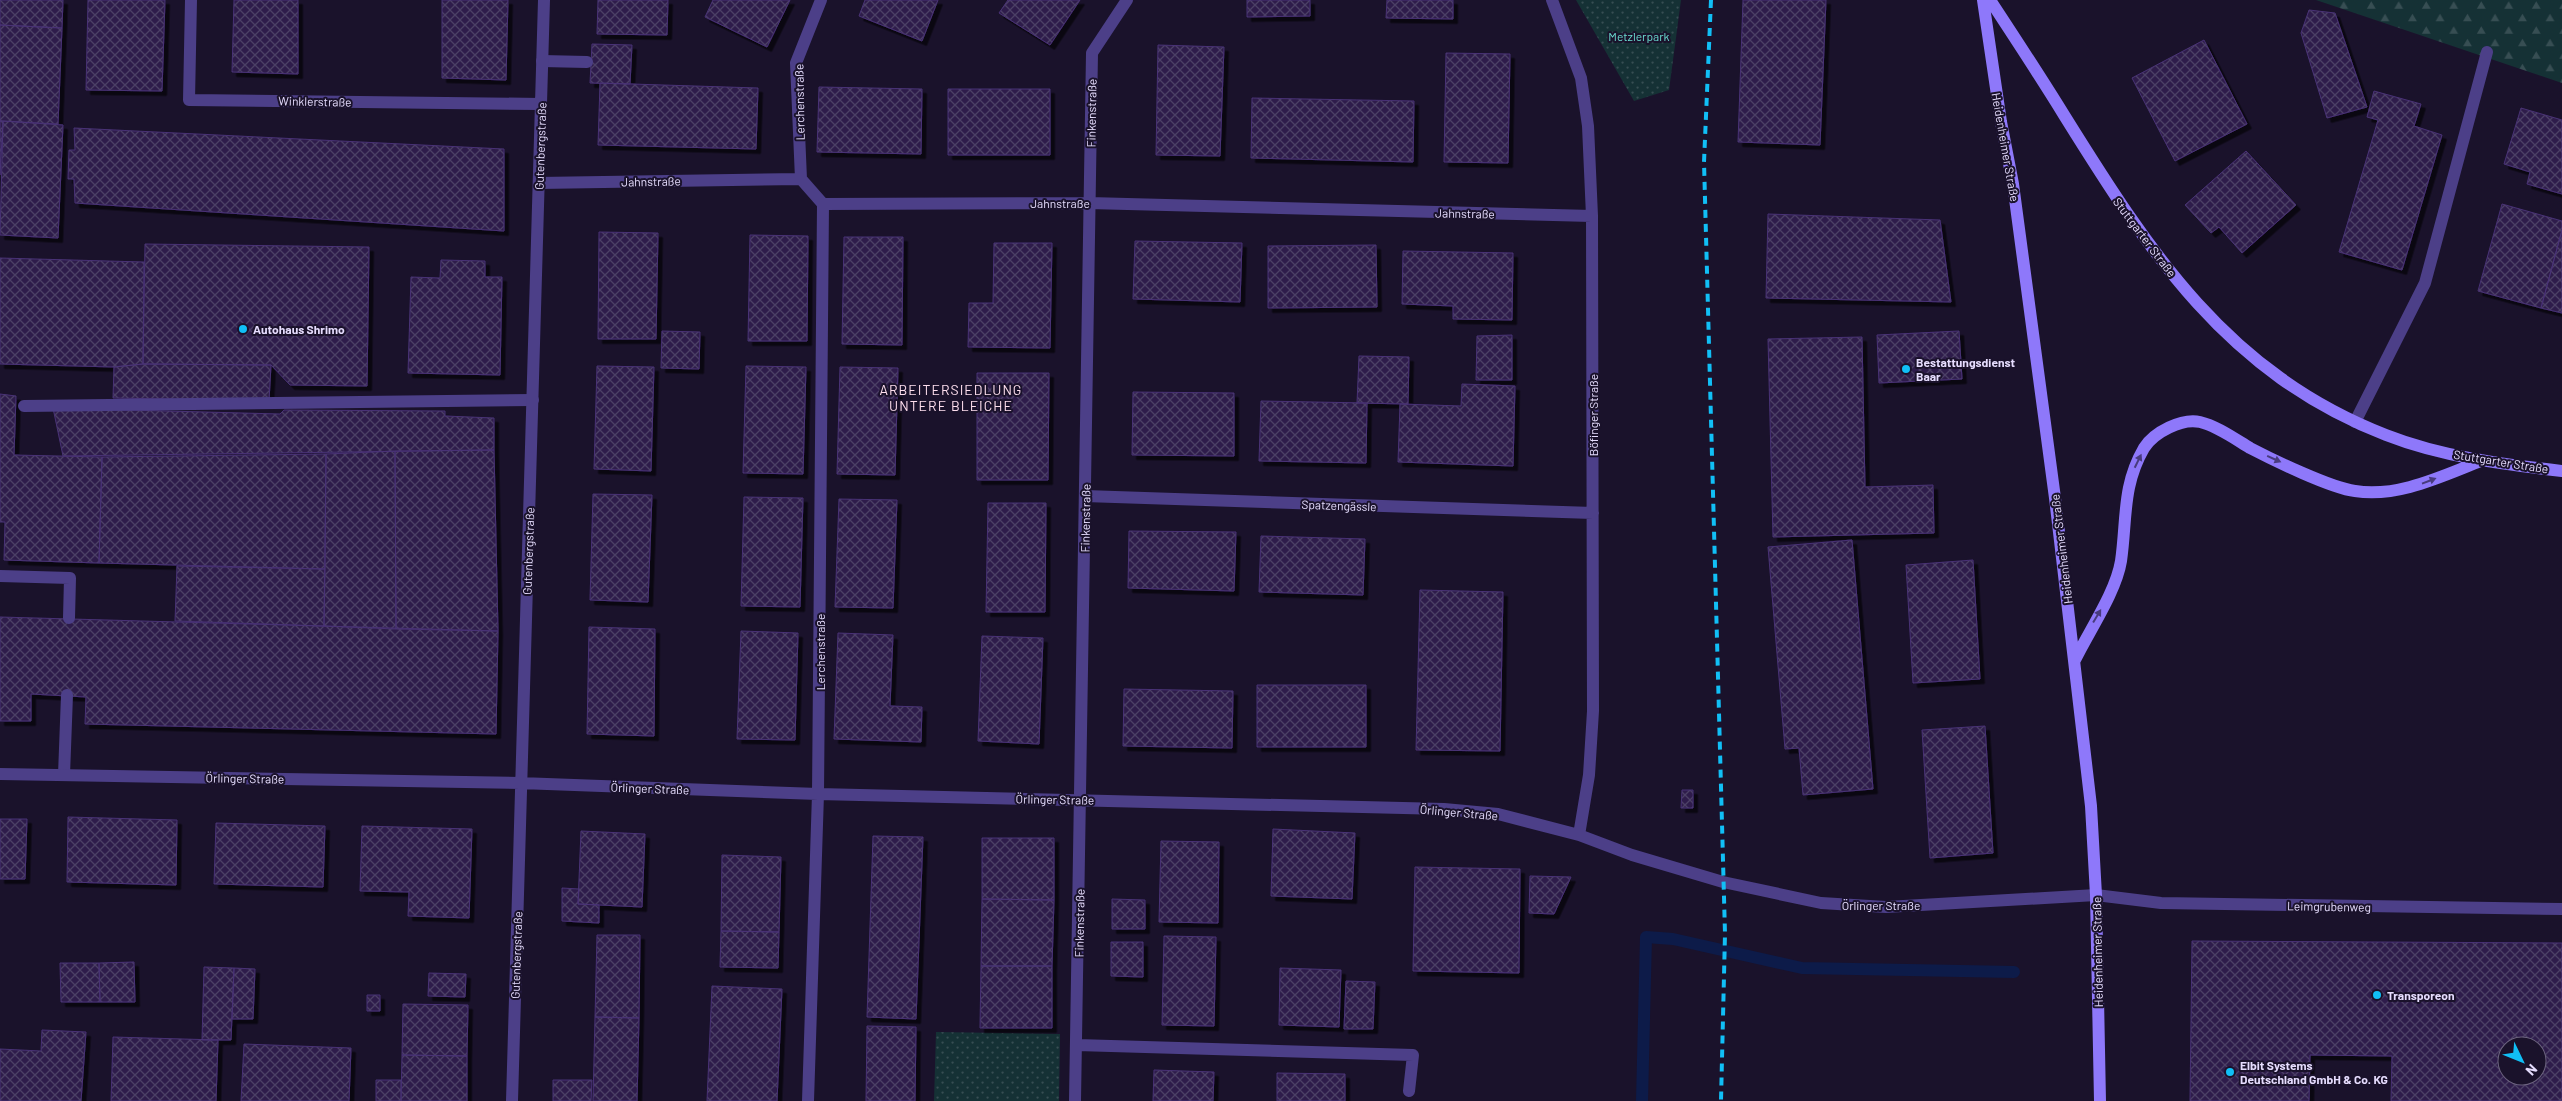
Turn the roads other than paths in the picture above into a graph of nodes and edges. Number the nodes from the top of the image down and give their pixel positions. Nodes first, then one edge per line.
1 (191, 0) edge
2 (544, 0) edge
3 (821, 0) edge
4 (1126, 0) edge
5 (1552, 0) edge
6 (1982, 0) edge
7 (1990, 0) edge
8 (2487, 52) dead end
9 (542, 60) junction
10 (588, 62) dead end
11 (541, 104) junction
12 (801, 179) junction
13 (539, 183) junction
14 (1089, 203) junction
15 (823, 204) junction
16 (1592, 216) junction
17 (533, 400) junction
18 (24, 406) dead end
19 (2355, 422) junction
20 (2482, 461) junction
21 (2562, 471) edge
22 (1085, 496) junction
23 (1593, 513) junction
24 (0, 576) edge
25 (69, 618) dead end
26 (2074, 660) junction
27 (66, 696) dead end
28 (0, 774) edge
29 (64, 775) junction
30 (520, 783) junction
31 (818, 794) junction
32 (1081, 800) junction
33 (1579, 835) junction
34 (2096, 895) junction
35 (2562, 909) edge
36 (1076, 1046) junction
37 (1409, 1091) dead end
38 (512, 1101) edge
39 (808, 1101) edge
40 (1075, 1101) edge
41 (2100, 1101) edge

1 - 11 street, Winklerstraße
2 - 9 street, Gutenbergstraße
3 - 12 street, Lerchenstraße
4 - 14 street, Finkenstraße
5 - 16 street, Böfinger Straße
6 - 26 main road, Heidenheimer Straße
7 - 19 main road, Stuttgarter Straße
8 - 19 street
9 - 10 street
9 - 11 street, Gutenbergstraße
11 - 13 street, Gutenbergstraße
12 - 13 street, Jahnstraße
12 - 15 street
13 - 17 street, Gutenbergstraße
14 - 15 street, Jahnstraße
14 - 16 street, Jahnstraße
14 - 22 street, Finkenstraße
15 - 31 street, Lerchenstraße
16 - 23 street, Böfinger Straße
17 - 18 street
17 - 30 street, Gutenbergstraße
19 - 20 main road, Stuttgarter Straße
20 - 21 main road, Stuttgarter Straße
26 -> 20 main road
22 - 23 street, Spatzengässle
22 - 32 street, Finkenstraße
23 - 33 street, Böfinger Straße
24 - 25 street
26 - 34 main road, Heidenheimer Straße
27 - 29 street
28 - 29 street, Örlinger Straße
29 - 30 street, Örlinger Straße
30 - 31 street, Örlinger Straße
30 - 38 street, Gutenbergstraße
31 - 32 street, Örlinger Straße
31 - 39 street, Lerchenstraße
32 - 33 street, Örlinger Straße
32 - 36 street, Finkenstraße
33 - 34 street, Örlinger Straße
34 - 35 street, Leimgrubenweg
34 - 41 main road, Heidenheimer Straße
36 - 37 street
36 - 40 street, Finkenstraße

